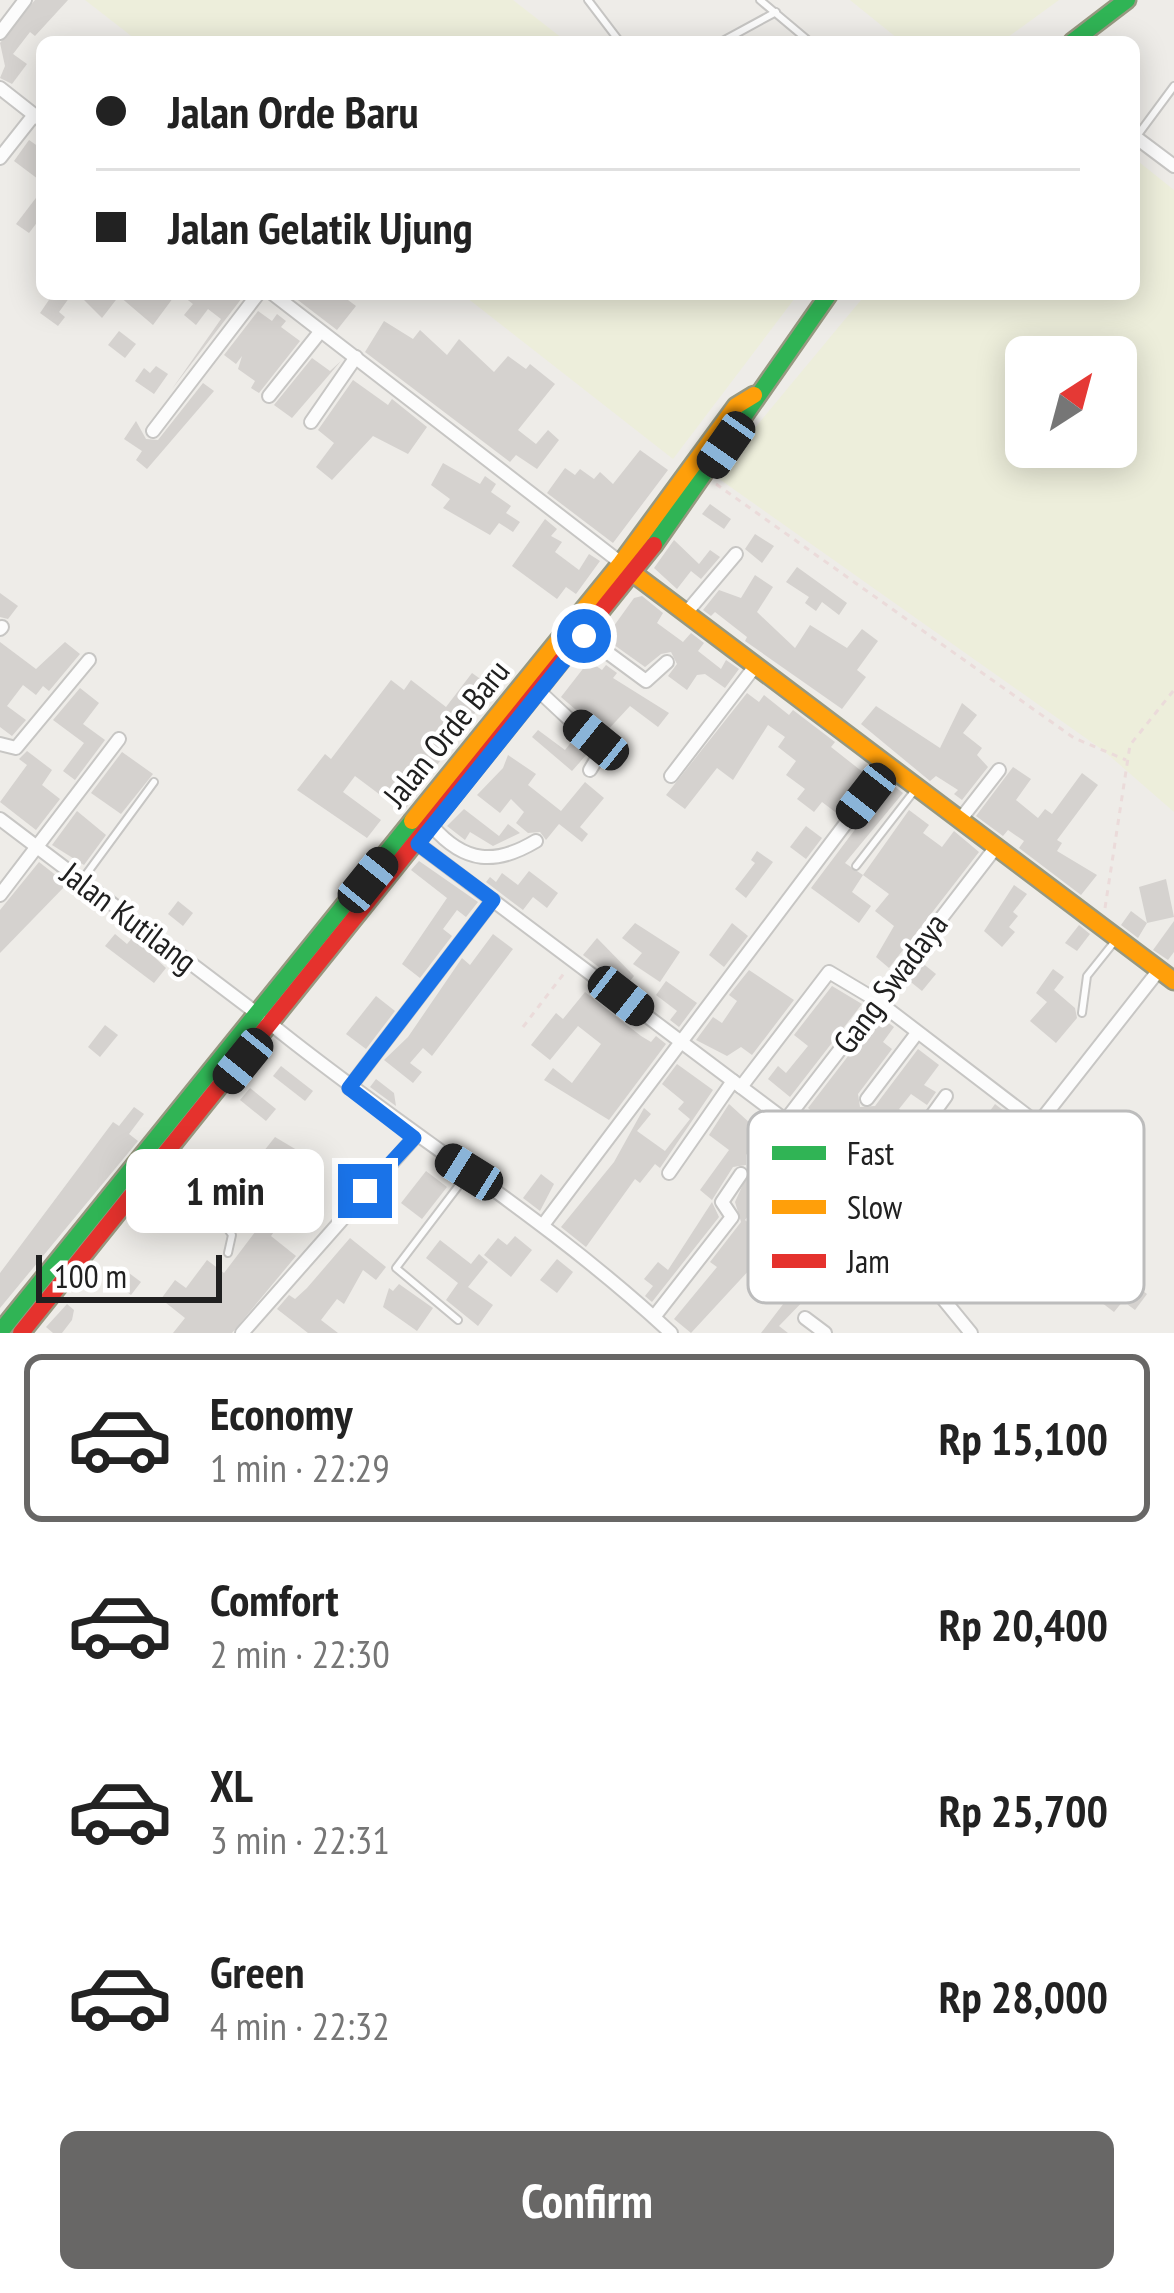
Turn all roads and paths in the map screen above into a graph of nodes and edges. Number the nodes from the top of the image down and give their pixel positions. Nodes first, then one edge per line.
1 (25, 0) edge
2 (589, 0) edge
3 (760, 0) edge
4 (1127, 0) edge
5 (776, 12) junction
6 (0, 33) edge
7 (616, 36) edge
8 (733, 36) edge
9 (803, 36) edge
10 (1080, 36) edge
11 (1174, 86) edge
12 (0, 88) edge
13 (36, 116) edge
14 (36, 120) edge
15 (1140, 130) edge
16 (1140, 140) edge
17 (0, 158) edge
18 (1174, 166) edge
19 (253, 300) edge
20 (280, 300) edge
21 (825, 300) edge
22 (320, 332) junction
23 (356, 358) junction
24 (754, 395) junction
25 (269, 396) dead end
26 (311, 422) dead end
27 (153, 431) dead end
28 (704, 476) junction
29 (736, 554) dead end
30 (627, 569) junction
31 (686, 613) junction
32 (584, 636) junction
33 (89, 660) dead end
34 (668, 662) dead end
35 (756, 665) junction
36 (1174, 690) edge
37 (540, 692) junction
38 (509, 716) junction
39 (119, 739) dead end
40 (0, 744) edge
41 (1126, 760) junction
42 (889, 766) junction
43 (590, 770) dead end
44 (999, 770) dead end
45 (671, 776) dead end
46 (154, 782) dead end
47 (917, 788) junction
48 (0, 818) edge
49 (960, 820) junction
50 (432, 826) junction
51 (536, 841) dead end
52 (418, 844) junction
53 (34, 847) junction
54 (996, 847) junction
55 (856, 866) dead end
56 (82, 880) junction
57 (0, 895) edge
58 (493, 900) junction
59 (1110, 933) junction
60 (573, 961) junction
61 (1168, 971) edge
62 (621, 996) junction
63 (876, 1000) junction
64 (608, 1005) dead end
65 (1082, 1012) dead end
66 (266, 1020) junction
67 (523, 1028) dead end
68 (917, 1033) junction
69 (678, 1039) junction
70 (737, 1084) junction
71 (349, 1088) junction
72 (946, 1096) dead end
73 (867, 1099) dead end
74 (773, 1111) edge
75 (792, 1111) edge
76 (935, 1111) edge
77 (1021, 1111) edge
78 (1049, 1111) edge
79 (414, 1138) junction
80 (148, 1164) junction
81 (469, 1172) junction
82 (669, 1173) dead end
83 (741, 1174) dead end
84 (543, 1225) junction
85 (228, 1252) dead end
86 (946, 1303) edge
87 (654, 1317) junction
88 (805, 1318) dead end
89 (458, 1320) dead end
90 (14, 1325) edge
91 (242, 1333) edge
92 (671, 1333) edge
93 (825, 1333) edge
94 (971, 1333) edge

1 - 6 street
2 - 7 lane
3 - 5 lane
4 - 10 main road
5 - 8 lane
5 - 9 lane
11 - 15 lane
12 - 13 street
14 - 17 street
16 - 18 street
19 - 27 street
20 - 22 street
21 - 24 main road, Jalan Orde Baru
22 - 23 street
22 - 25 street
23 - 26 street
23 - 30 street
24 - 28 main road, Jalan Orde Baru
24 - 30 main road, Jalan Orde Baru
28 - 30 main road, Jalan Orde Baru
28 - 41 path
29 - 31 street
30 - 31 main road
30 - 32 main road, Jalan Orde Baru
30 - 38 main road, Jalan Orde Baru
31 - 35 main road
32 - 34 street
32 - 37 main road, Jalan Orde Baru
33 - 40 street
35 - 42 main road
35 - 45 street
36 - 41 path
37 - 38 main road, Jalan Orde Baru
37 - 43 street
38 - 50 main road, Jalan Orde Baru
38 - 66 main road, Jalan Orde Baru
39 - 53 street
41 - 59 path
42 - 47 main road
42 - 69 street
44 - 49 street
46 - 56 lane
47 - 49 main road
47 - 55 lane
48 - 53 street, Jalan Kutilang
49 - 54 main road
50 - 51 street
50 - 52 main road, Jalan Orde Baru
52 - 58 street
52 - 66 main road, Jalan Orde Baru
53 - 56 street, Jalan Kutilang
53 - 57 street
54 - 59 main road
54 - 63 street, Gang Swadaya
56 - 66 street, Jalan Kutilang
58 - 60 street
58 - 71 street
59 - 61 main road
59 - 65 lane
60 - 62 street
60 - 67 path
61 - 78 street
62 - 64 lane
62 - 69 street
63 - 68 street
63 - 70 street
63 - 75 street, Gang Swadaya
66 - 71 street, Jalan Kutilang
66 - 80 main road, Jalan Orde Baru
68 - 73 street
68 - 77 street
69 - 70 street
69 - 84 street
70 - 74 street
70 - 82 street
71 - 79 street, Jalan Kutilang
72 - 76 street
79 - 81 street, Jalan Kutilang
79 - 91 street
80 - 85 lane
80 - 90 main road, Jalan Orde Baru
81 - 84 street, Jalan Kutilang
81 - 89 lane
83 - 87 street
84 - 87 street, Jalan Kutilang
86 - 94 street
87 - 92 street, Jalan Kutilang
88 - 93 street

